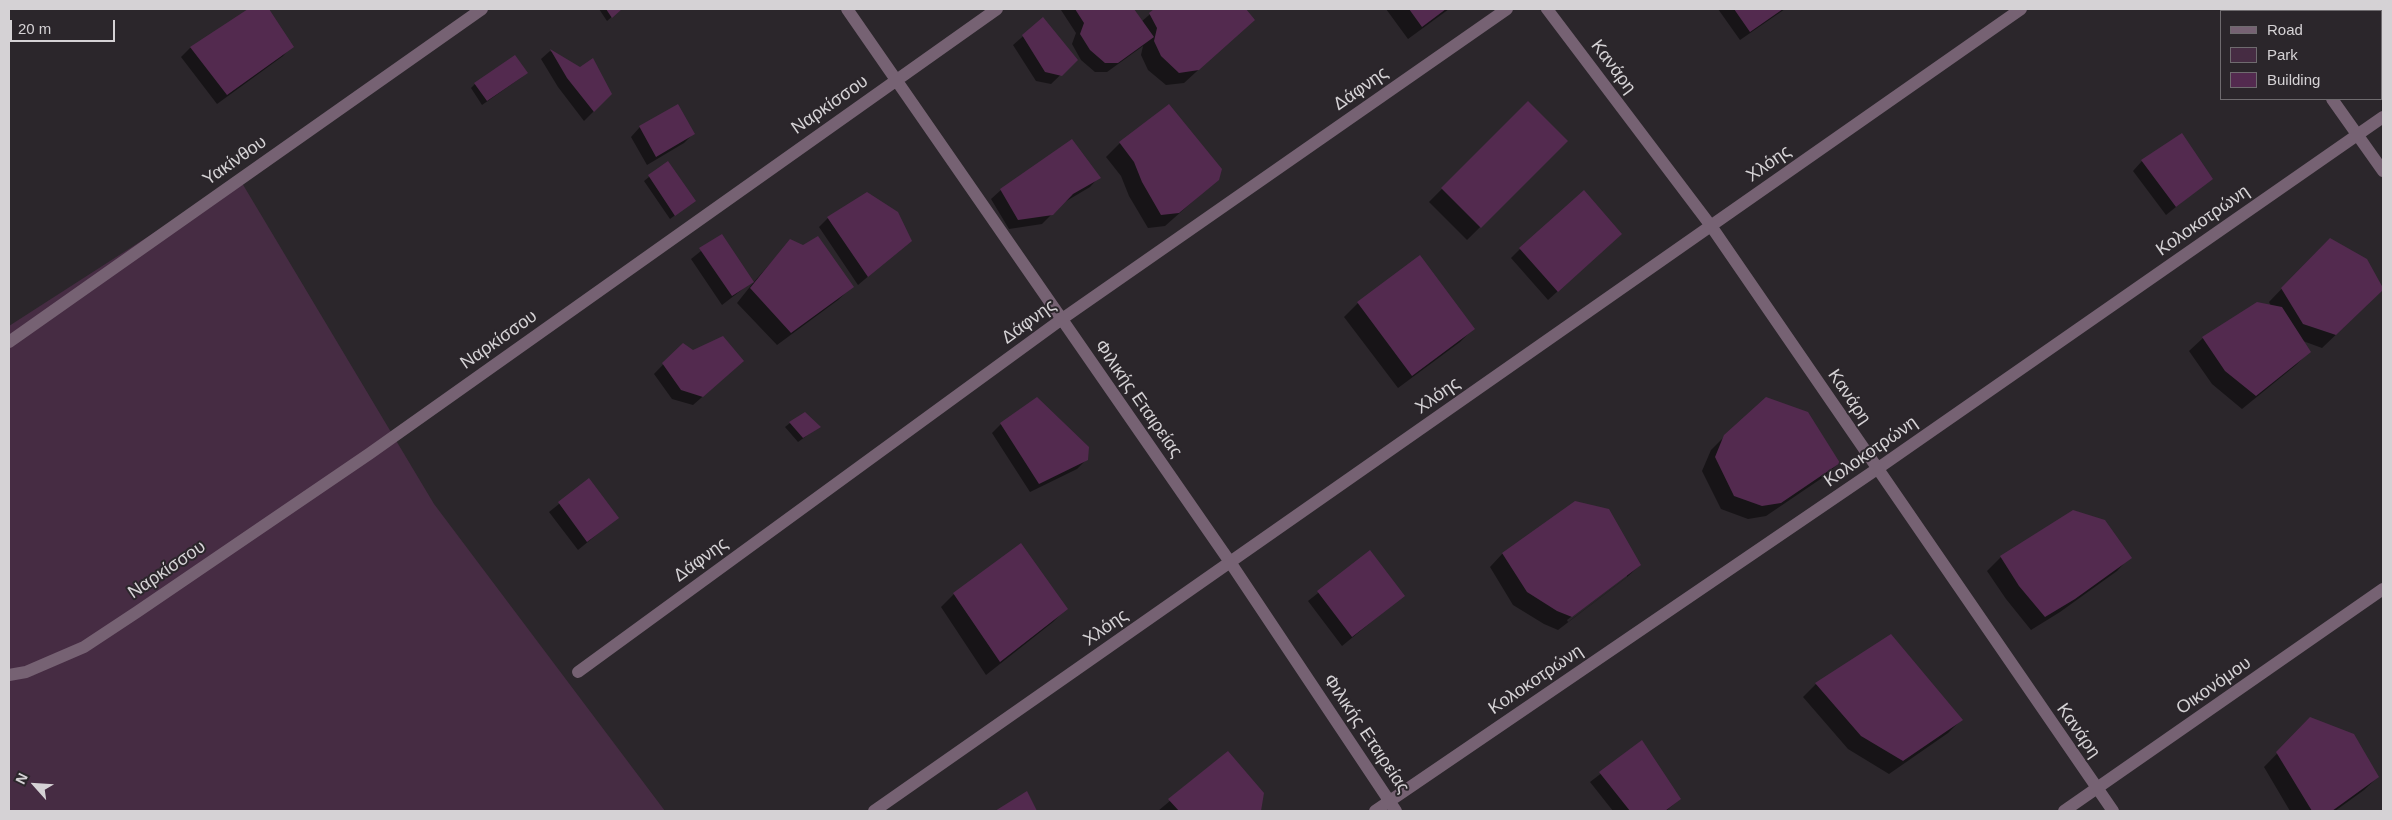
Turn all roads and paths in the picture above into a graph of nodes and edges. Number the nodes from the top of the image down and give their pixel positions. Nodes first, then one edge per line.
1 (482, 9) edge
2 (847, 9) edge
3 (997, 9) edge
4 (1507, 9) edge
5 (1547, 9) edge
6 (2021, 9) edge
7 (897, 79) junction
8 (2333, 100) edge
9 (2383, 117) edge
10 (2358, 135) junction
11 (2383, 171) edge
12 (1712, 226) junction
13 (1062, 319) junction
14 (9, 342) edge
15 (1877, 469) junction
16 (1230, 562) junction
17 (2383, 589) edge
18 (578, 672) dead end
19 (9, 675) edge
20 (2097, 788) junction
21 (1393, 806) edge
22 (874, 811) edge
23 (1375, 811) edge
24 (2064, 811) edge
25 (2113, 811) edge

1 - 14 street, Υακίνθου
2 - 7 street, Φιλικής Εταιρείας
3 - 7 street, Ναρκίσσου
4 - 13 street, Δάφνης
5 - 12 street, Κανάρη
6 - 12 street, Χλόης
7 - 13 street, Φιλικής Εταιρείας
7 - 19 street, Ναρκίσσου
8 - 10 street
9 - 10 street, Κολοκοτρώνη
10 - 11 street
10 - 15 street, Κολοκοτρώνη
12 - 15 street, Κανάρη
12 - 16 street, Χλόης
13 - 16 street, Φιλικής Εταιρείας
13 - 18 street, Δάφνης
15 - 20 street, Κανάρη
15 - 21 street, Κολοκοτρώνη
16 - 21 street, Φιλικής Εταιρείας
16 - 22 street, Χλόης
17 - 20 street, Οικονόμου
20 - 24 street, Οικονόμου
20 - 25 street, Κανάρη
21 - 23 street, Κολοκοτρώνη

